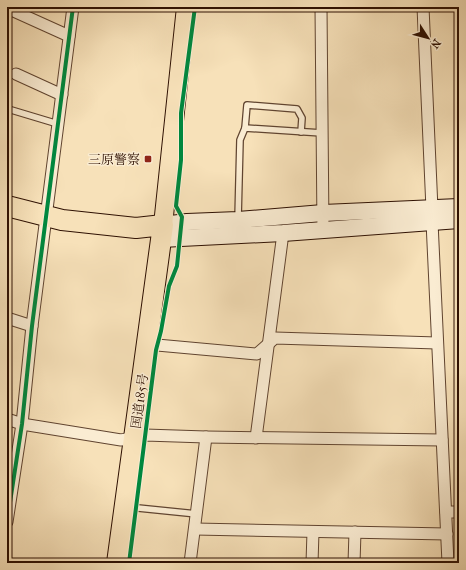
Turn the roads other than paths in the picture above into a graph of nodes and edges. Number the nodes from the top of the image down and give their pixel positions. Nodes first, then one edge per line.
1 (73, 7) edge
2 (186, 7) edge
3 (321, 7) edge
4 (423, 7) edge
5 (7, 8) edge
6 (69, 36) junction
7 (16, 74) dead end
8 (62, 95) junction
9 (8, 109) edge
10 (58, 124) junction
11 (245, 128) junction
12 (301, 132) junction
13 (322, 133) junction
14 (7, 206) edge
15 (459, 207) edge
16 (323, 213) junction
17 (432, 215) junction
18 (7, 218) edge
19 (238, 220) junction
20 (459, 220) edge
21 (46, 222) junction
22 (323, 230) junction
23 (162, 232) junction
24 (282, 233) junction
25 (7, 318) edge
26 (32, 326) junction
27 (438, 343) junction
28 (146, 344) junction
29 (268, 345) junction
30 (7, 419) edge
31 (22, 424) junction
32 (206, 437) junction
33 (134, 438) junction
34 (256, 438) junction
35 (442, 440) junction
36 (138, 508) dead end
37 (446, 512) junction
38 (459, 512) edge
39 (197, 514) junction
40 (7, 516) edge
41 (195, 529) junction
42 (313, 532) junction
43 (355, 532) junction
44 (447, 534) junction
45 (117, 563) edge
46 (190, 563) edge
47 (312, 563) edge
48 (354, 563) edge
49 (448, 563) edge

1 - 6 street
2 - 23 main road
3 - 13 street
4 - 17 street
5 - 6 street
6 - 8 street
7 - 8 street
8 - 10 street
9 - 10 lane
10 - 21 street
11 - 12 lane
11 - 12 lane
11 - 19 lane
12 - 13 lane
13 - 16 street
14 - 21 highway
15 - 17 street
16 - 17 street
16 - 19 street
16 - 22 street
17 - 20 street
17 - 22 street
17 - 27 street
18 - 21 highway
19 - 23 street
21 - 23 highway
21 - 26 street
22 - 24 street
23 - 24 street
23 - 28 highway, 国道185号
24 - 29 street
25 - 26 street
26 - 31 street
27 - 29 street
27 - 35 street
28 - 29 street
28 - 33 highway, 国道185号
29 - 34 street
30 - 31 street
31 - 33 street
31 - 40 street
32 - 33 street
32 - 34 street
32 - 39 street
33 - 45 highway, 国道185号
34 - 35 street
35 - 37 street
36 - 39 lane
37 - 38 street
37 - 44 street
39 - 41 street
41 - 42 street
41 - 46 street
42 - 43 street
42 - 47 street
43 - 44 street
43 - 48 street
44 - 49 street

